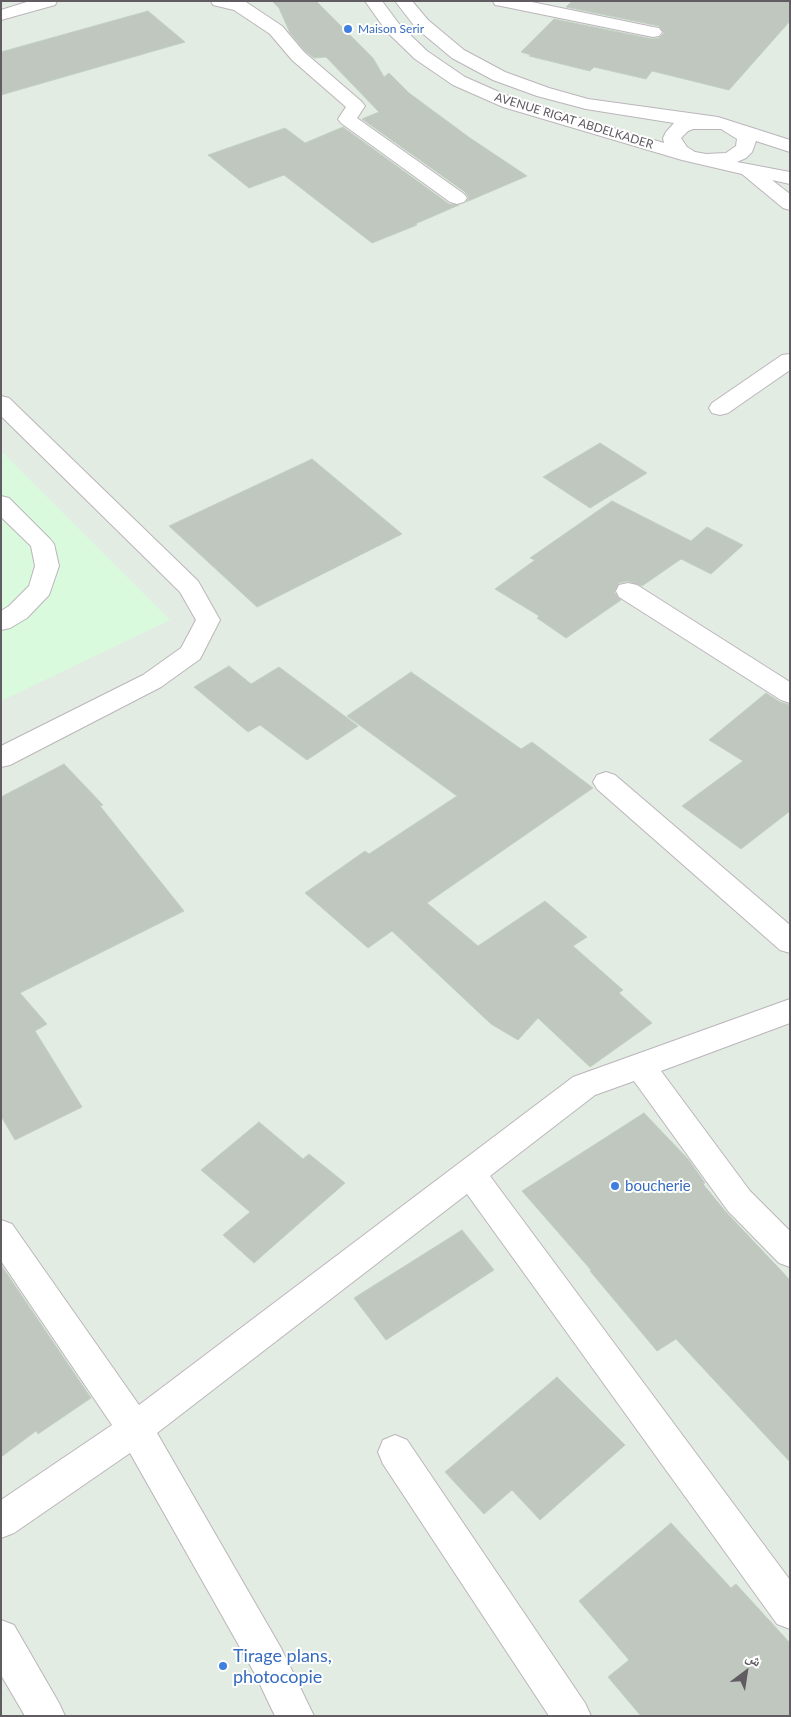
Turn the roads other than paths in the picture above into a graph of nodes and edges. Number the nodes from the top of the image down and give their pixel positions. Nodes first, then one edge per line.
1 (49, 1) edge
2 (219, 1) edge
3 (373, 1) edge
4 (403, 1) edge
5 (501, 1) edge
6 (1, 15) edge
7 (653, 32) dead end
8 (723, 124) junction
9 (790, 146) edge
10 (697, 158) junction
11 (748, 170) junction
12 (790, 178) edge
13 (457, 198) dead end
14 (790, 204) edge
15 (790, 360) edge
16 (1, 403) edge
17 (720, 408) dead end
18 (1, 503) edge
19 (628, 591) dead end
20 (1, 622) edge
21 (790, 694) edge
22 (1, 758) edge
23 (606, 782) dead end
24 (790, 942) edge
25 (790, 1011) edge
26 (640, 1066) junction
27 (470, 1174) junction
28 (1, 1234) edge
29 (790, 1254) edge
30 (135, 1429) junction
31 (395, 1452) dead end
32 (1, 1521) edge
33 (790, 1611) edge
34 (1, 1638) edge
35 (46, 1716) edge
36 (294, 1716) edge
37 (572, 1716) edge

1 - 6 street
2 - 13 street
3 - 10 street, AVENUE RIGAT ABDELKADER
4 - 8 street
5 - 7 street
8 - 9 street
8 - 10 street
8 - 10 street
10 - 11 street, AVENUE RIGAT ABDELKADER
11 - 12 street, AVENUE RIGAT ABDELKADER
11 - 14 street
15 - 17 street
16 - 22 street
18 - 20 street
19 - 21 street
23 - 24 street
25 - 26 street
26 - 27 street
26 - 29 street
27 - 30 street
27 - 33 street
28 - 30 street
30 - 32 street
30 - 36 street
31 - 37 street
34 - 35 street

